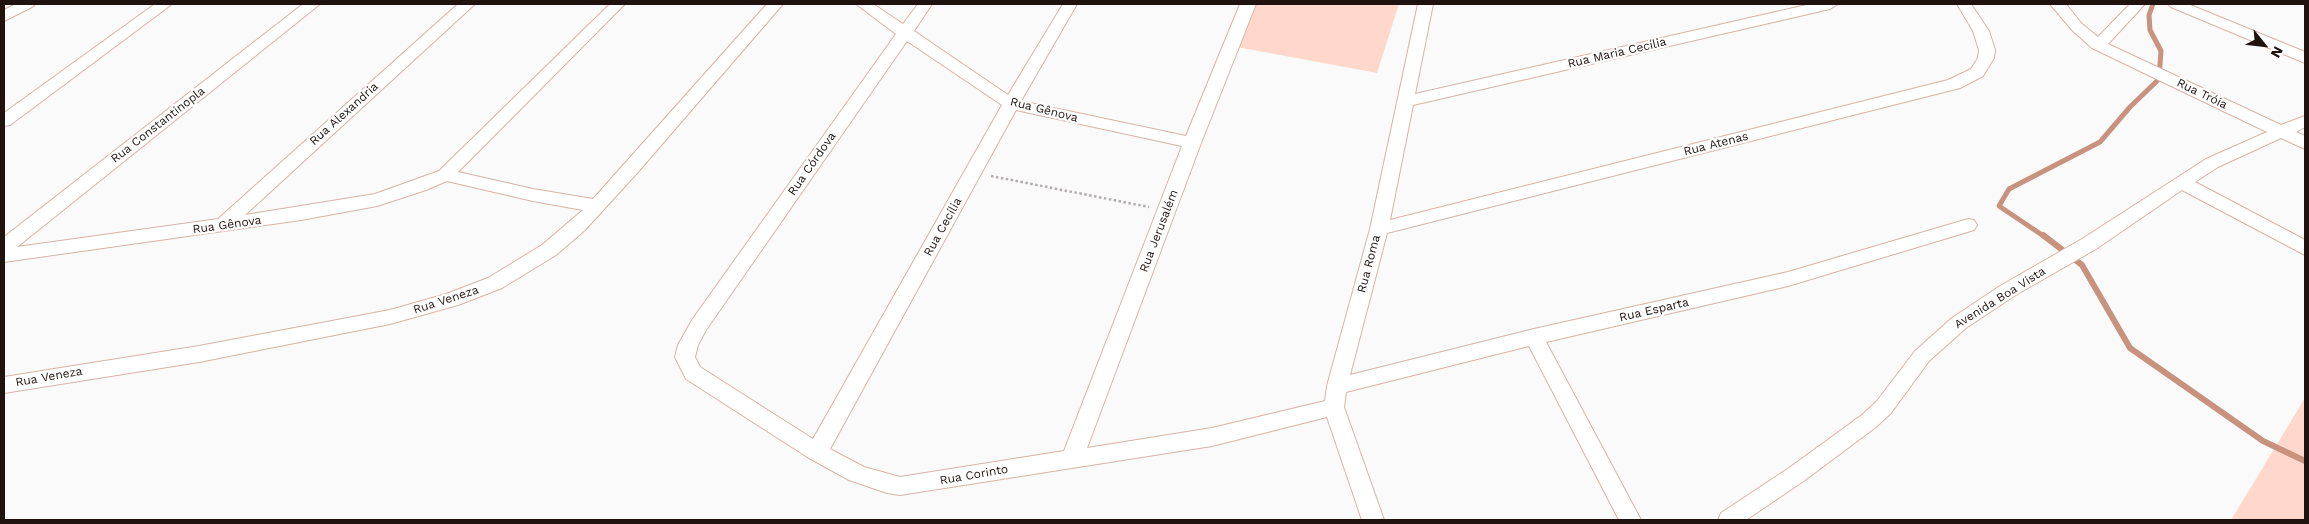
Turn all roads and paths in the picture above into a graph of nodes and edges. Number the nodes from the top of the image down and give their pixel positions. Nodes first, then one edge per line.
1 (27, 4) edge
2 (164, 4) edge
3 (312, 4) edge
4 (466, 4) edge
5 (618, 4) edge
6 (775, 4) edge
7 (863, 4) edge
8 (925, 4) edge
9 (1070, 4) edge
10 (1248, 4) edge
11 (1425, 4) edge
12 (1830, 4) edge
13 (1964, 4) edge
14 (2058, 4) edge
15 (2138, 4) edge
16 (2176, 4) edge
17 (4, 16) edge
18 (905, 32) junction
19 (2098, 45) junction
20 (2305, 58) edge
21 (1404, 102) junction
22 (1011, 104) junction
23 (4, 120) edge
24 (2305, 121) edge
25 (2281, 132) junction
26 (1192, 143) junction
27 (2305, 143) edge
28 (973, 173) junction
29 (444, 175) junction
30 (2182, 182) junction
31 (597, 206) junction
32 (1167, 211) junction
33 (1968, 225) dead end
34 (222, 226) junction
35 (1379, 228) junction
36 (4, 247) edge
37 (2305, 248) edge
38 (4, 255) edge
39 (699, 325) joint
40 (1534, 338) junction
41 (4, 385) edge
42 (1336, 397) junction
43 (817, 452) junction
44 (1072, 458) junction
45 (1373, 520) edge
46 (1630, 520) edge
47 (1729, 520) edge

1 - 17 street
2 - 23 street
3 - 36 street, Rua Constantinopla
4 - 34 street, Rua Alexandria
5 - 29 street, Rua Gênova
6 - 31 street, Rua Veneza
7 - 18 street, Rua Gênova
8 - 18 street, Rua Córdova
9 - 22 street, Rua Cecília
10 - 26 street, Rua Jerusalém
11 - 21 street, Rua Roma
12 - 21 street, Rua Maria Cecília
13 - 35 street, Rua Atenas
14 - 19 street, Rua Tróia
15 - 19 street
16 - 20 street
18 - 22 street, Rua Gênova
18 - 39 street, Rua Córdova
19 - 25 street, Rua Tróia
21 - 35 street, Rua Roma
22 - 26 street, Rua Gênova
22 - 28 street, Rua Cecília
24 - 25 street, Avenida Boa Vista
25 - 27 street, Rua Tróia
25 - 30 street, Avenida Boa Vista
26 - 32 street, Rua Jerusalém
28 - 32 path
28 - 43 street, Rua Cecília
29 - 31 street
29 - 34 street, Rua Gênova
30 - 37 street
30 - 47 street, Avenida Boa Vista
31 - 41 street, Rua Veneza
32 - 44 street, Rua Jerusalém
33 - 40 street, Rua Esparta
34 - 38 street, Rua Gênova
35 - 42 street, Rua Roma
39 - 43 street, Rua Corinto
40 - 42 street, Rua Esparta
40 - 46 street
42 - 44 street, Rua Corinto
42 - 45 street
43 - 44 street, Rua Corinto

